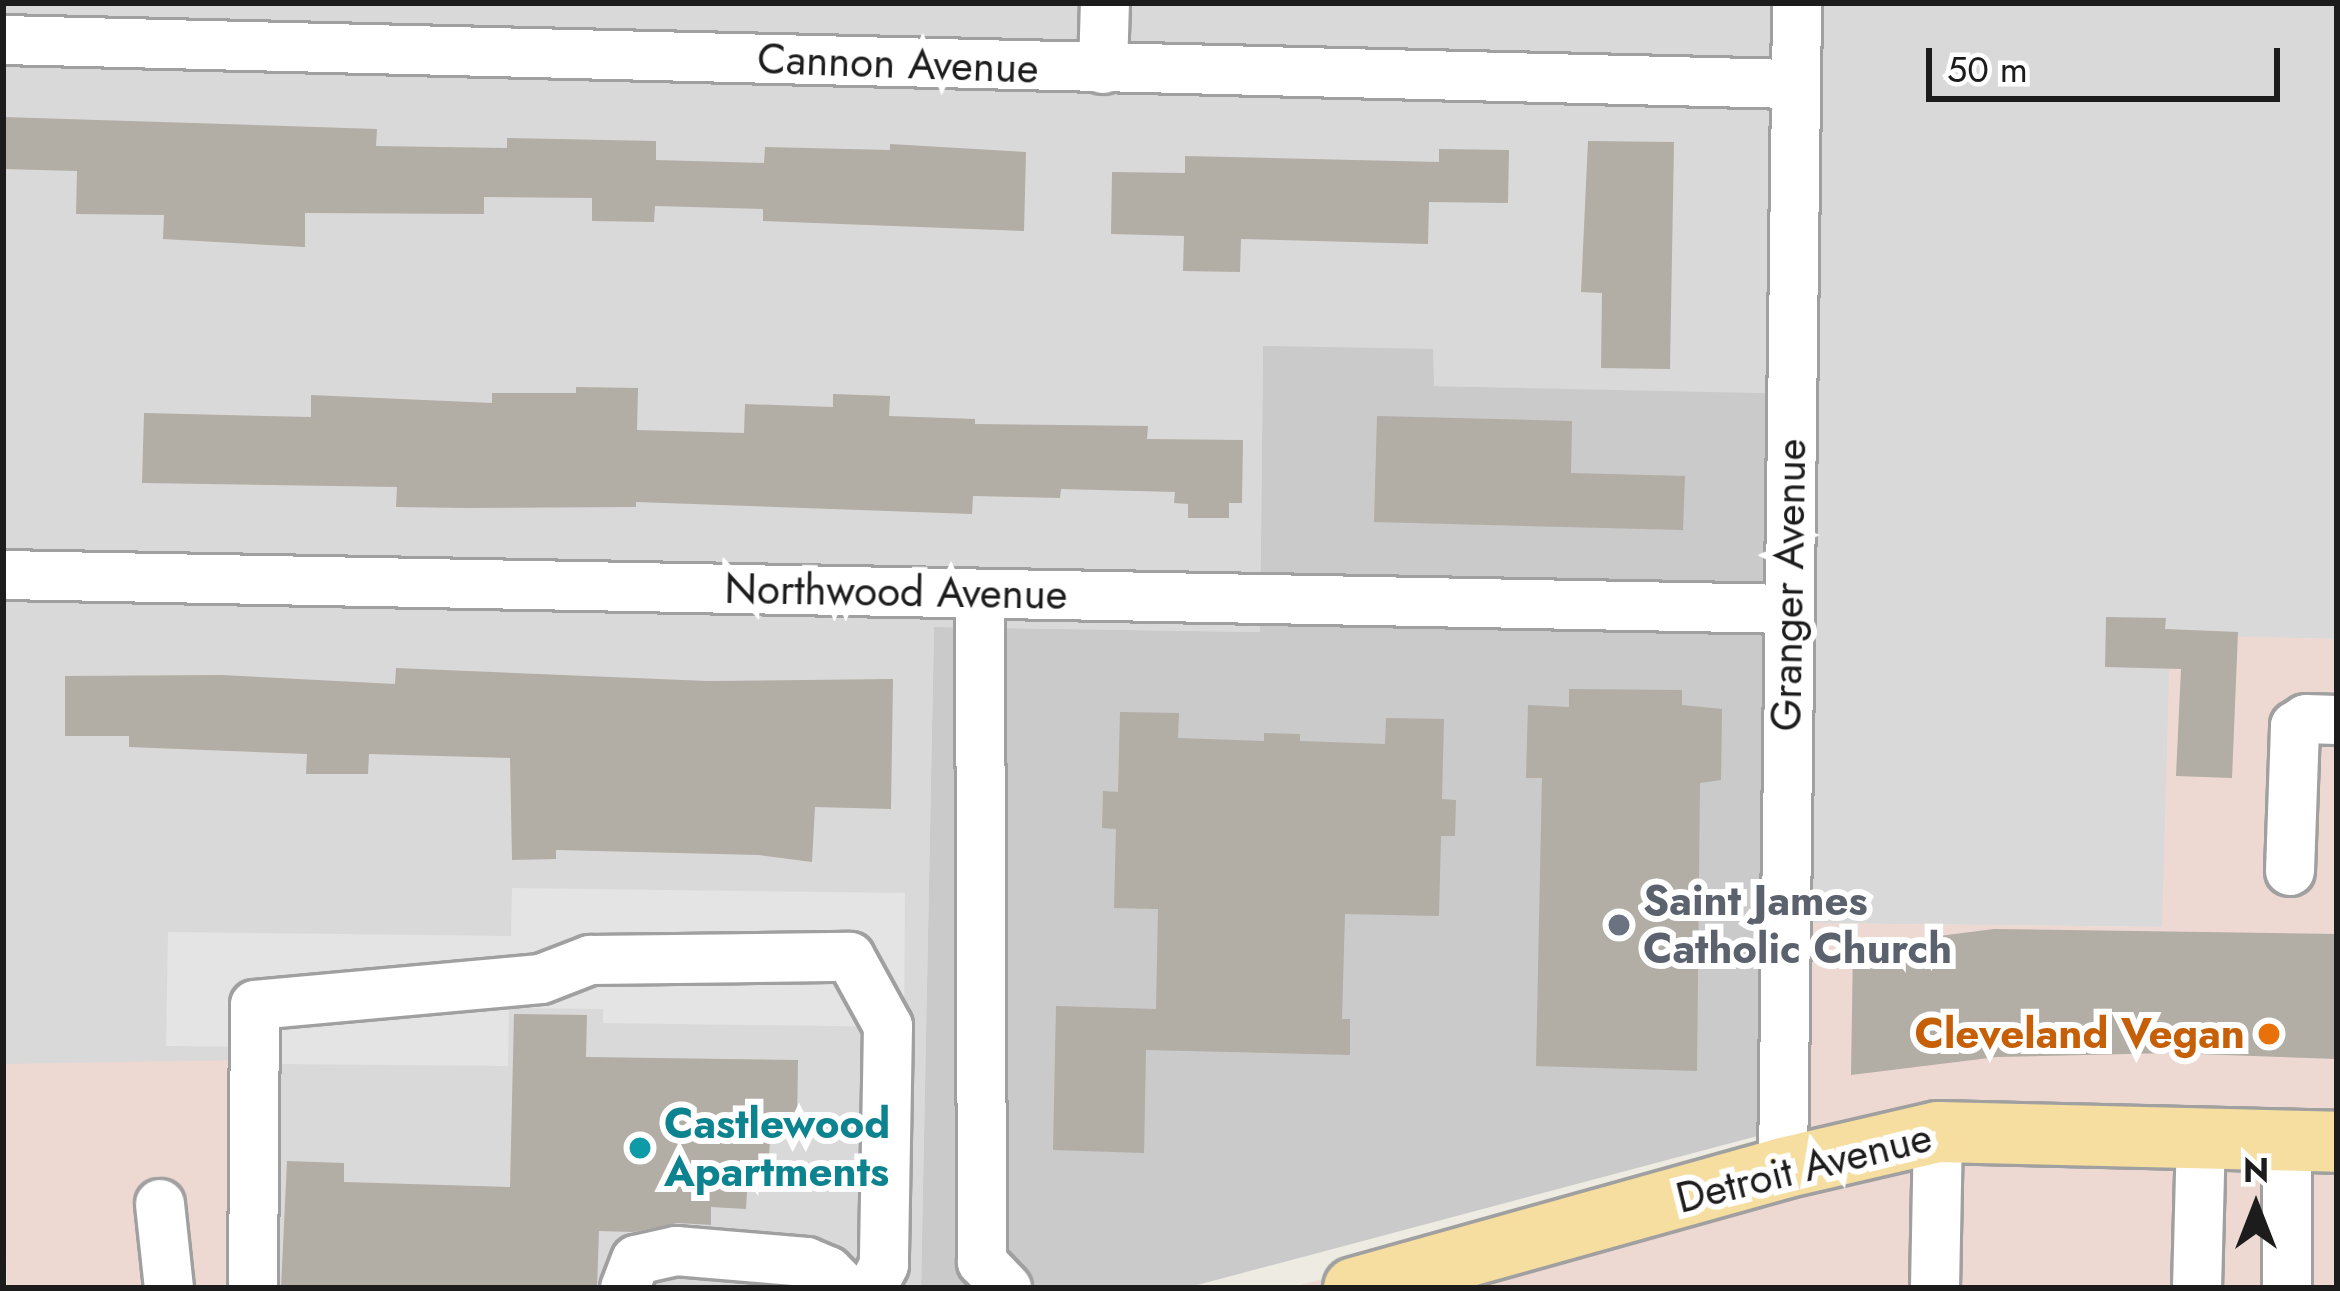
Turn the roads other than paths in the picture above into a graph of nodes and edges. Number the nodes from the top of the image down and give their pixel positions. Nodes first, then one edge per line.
1 (1105, 3) edge
2 (1797, 3) edge
3 (3, 40) edge
4 (1103, 69) junction
5 (1794, 84) junction
6 (3, 575) edge
7 (980, 594) junction
8 (1789, 609) junction
9 (2337, 720) edge
10 (2290, 871) dead end
11 (1938, 1132) junction
12 (2200, 1139) junction
13 (2312, 1142) edge
14 (1783, 1168) junction
15 (160, 1204) dead end
16 (840, 1284) edge
17 (1362, 1287) edge
18 (170, 1288) edge
19 (253, 1288) edge
20 (625, 1288) edge
21 (1007, 1288) edge
22 (1935, 1288) edge
23 (2197, 1288) edge
24 (2287, 1288) edge

1 - 4 street
2 - 5 street, Granger Avenue
3 - 4 street, Cannon Avenue
4 - 5 street, Cannon Avenue
5 - 8 street, Granger Avenue
6 - 7 street, Northwood Avenue
7 - 8 street, Northwood Avenue
7 - 21 street
8 - 14 street, Granger Avenue
9 - 10 street
11 - 12 main road, Detroit Avenue
11 - 14 main road, Detroit Avenue
11 - 22 street
12 - 13 main road, Detroit Avenue
12 - 23 street
13 - 24 street
14 - 17 main road, Detroit Avenue
15 - 18 street
16 - 19 street
16 - 20 street

